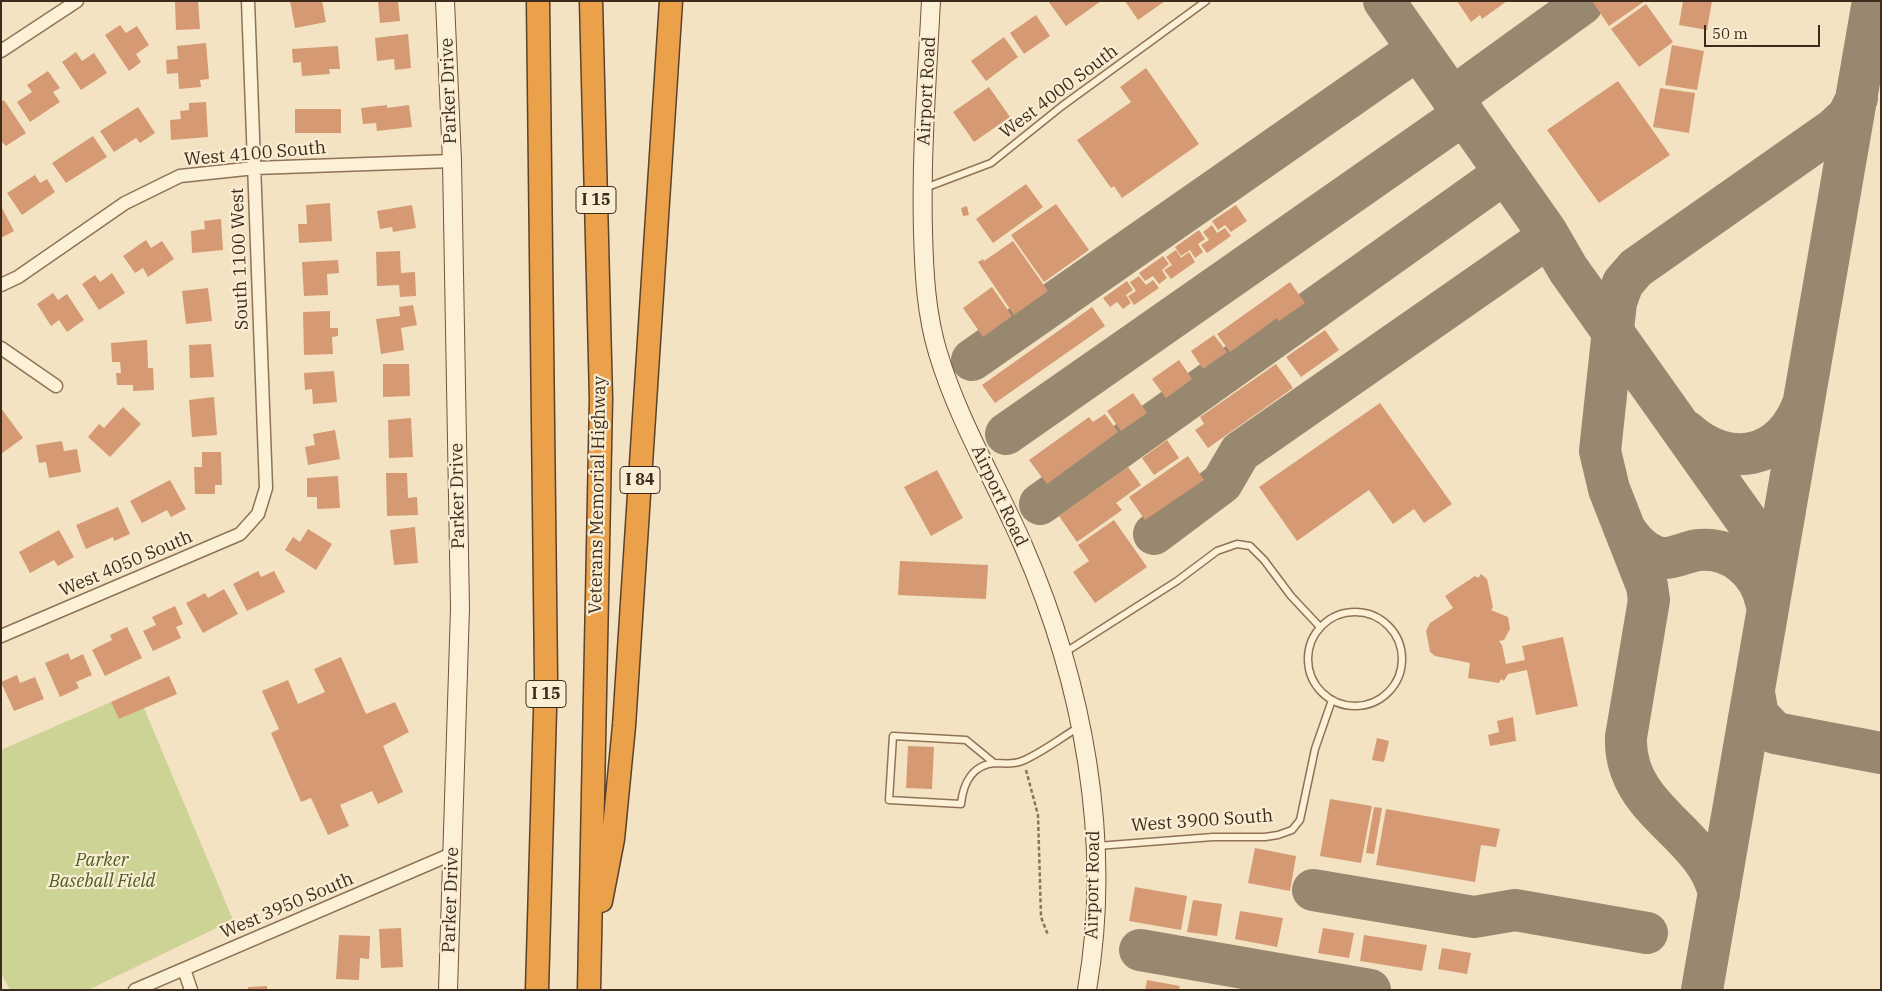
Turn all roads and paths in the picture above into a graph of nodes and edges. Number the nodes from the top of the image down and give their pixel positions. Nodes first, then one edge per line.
1 (77, 1) edge
2 (248, 1) edge
3 (445, 1) edge
4 (538, 1) edge
5 (591, 1) edge
6 (671, 1) edge
7 (931, 1) edge
8 (1206, 1) edge
9 (1, 51) edge
10 (452, 161) junction
11 (255, 168) junction
12 (922, 190) junction
13 (1, 285) edge
14 (1, 348) edge
15 (56, 386) dead end
16 (258, 514) joint
17 (1320, 627) junction
18 (1, 636) edge
19 (1064, 653) junction
20 (1332, 700) junction
21 (1081, 726) junction
22 (1024, 761) junction
23 (994, 763) junction
24 (1097, 846) junction
25 (454, 854) junction
26 (1048, 935) dead end
27 (590, 956) junction
28 (184, 969) junction
29 (135, 990) edge
30 (190, 990) edge
31 (448, 990) edge
32 (537, 990) edge
33 (589, 990) edge
34 (1087, 990) edge

1 - 9 street
2 - 11 street, South 1100 West
3 - 10 street, Parker Drive
4 - 32 highway, I 15
5 - 27 highway, Veterans Memorial Highway / I 15
6 - 27 highway, I 84
7 - 12 street, Airport Road
8 - 12 lane, West 4000 South
10 - 11 street, West 4100 South
10 - 25 street, Parker Drive
11 - 13 street, West 4100 South
11 - 16 street, South 1100 West
12 - 19 street, Airport Road
14 - 15 street
16 - 18 street, West 4050 South
17 - 19 lane
17 - 20 lane
17 - 20 lane
19 - 21 street, Airport Road
20 - 24 lane, West 3900 South
21 - 22 lane
21 - 24 street, Airport Road
22 - 23 lane
22 - 26 path
23 - 23 lane
24 - 34 street, Airport Road
25 - 28 street, West 3950 South
25 - 31 street, Parker Drive
27 - 33 highway, Veterans Memorial Highway / I 15
28 - 29 street, West 3950 South
28 - 30 street

